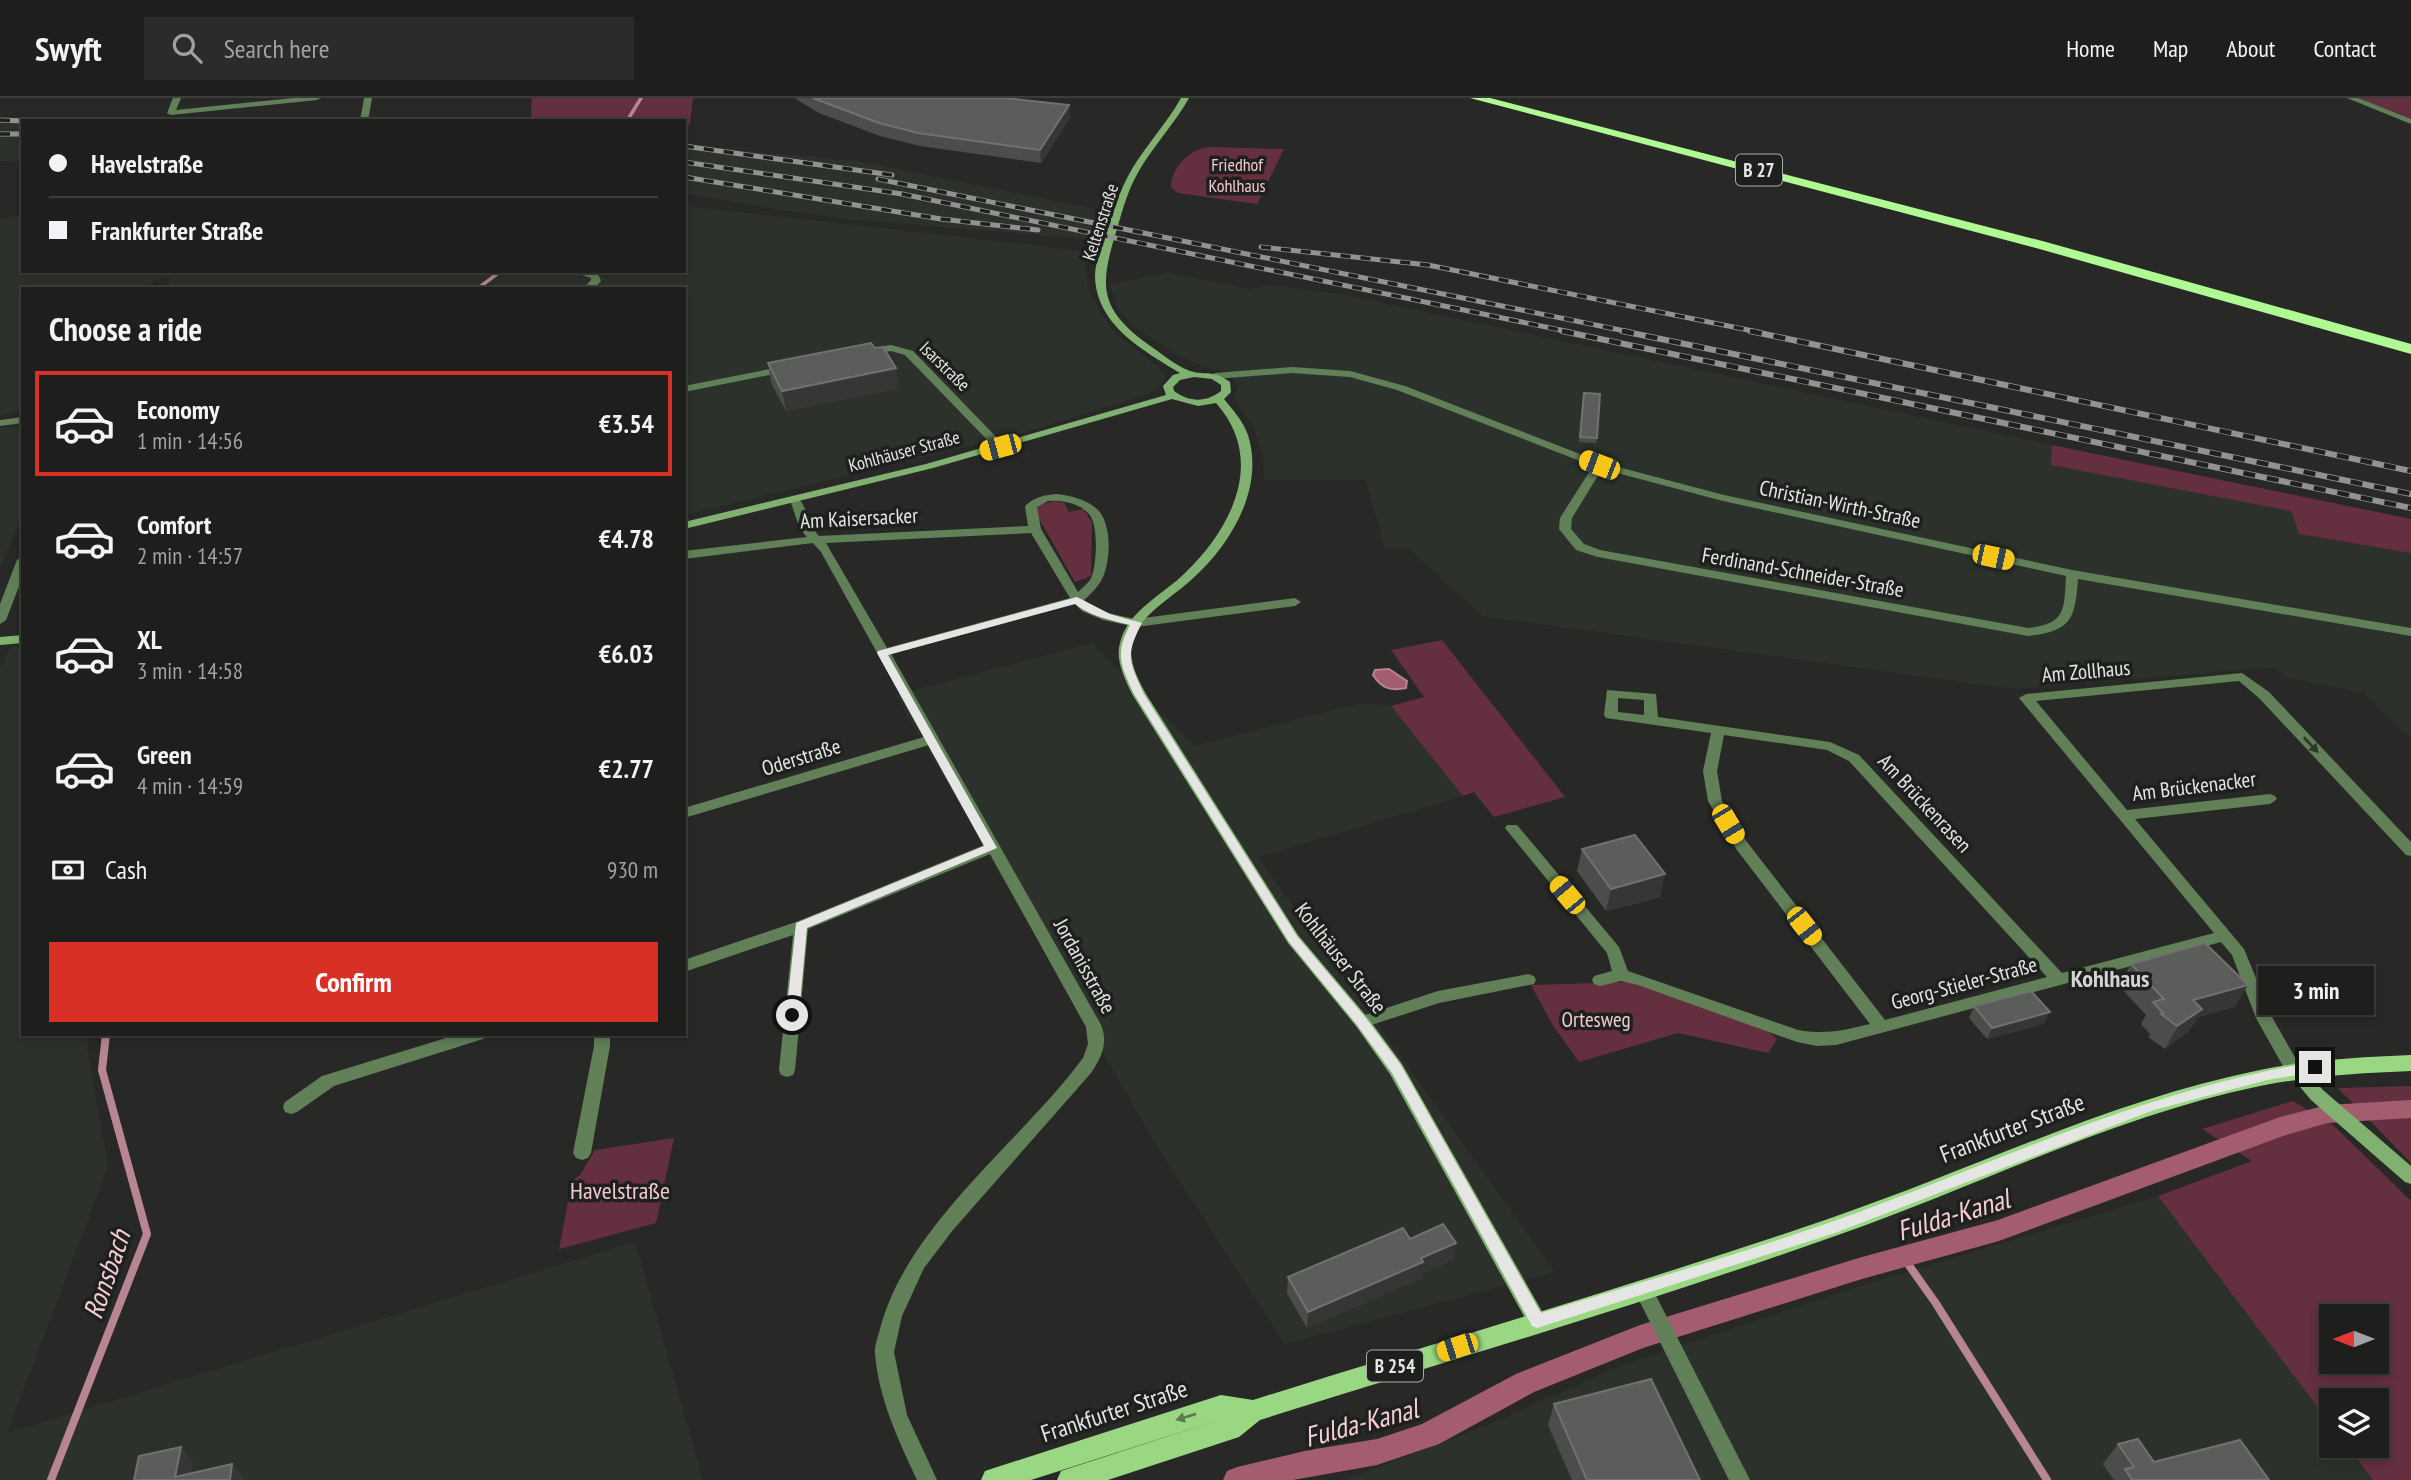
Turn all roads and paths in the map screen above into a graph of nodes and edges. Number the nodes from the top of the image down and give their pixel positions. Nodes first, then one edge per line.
1 (177, 98) edge
2 (317, 98) edge
3 (368, 98) edge
4 (1185, 98) edge
5 (1476, 98) edge
6 (2351, 98) edge
7 (364, 119) edge
8 (2411, 122) edge
9 (583, 273) edge
10 (590, 287) edge
11 (2314, 321) junction
12 (2411, 349) edge
13 (858, 354) edge
14 (2411, 357) edge
15 (792, 367) edge
16 (1273, 371) junction
17 (1188, 374) junction
18 (1215, 376) junction
19 (1226, 384) junction
20 (686, 389) edge
21 (1172, 396) junction
22 (1218, 398) junction
23 (21, 420) edge
24 (0, 423) edge
25 (1000, 447) junction
26 (1599, 465) junction
27 (796, 500) junction
28 (686, 526) edge
29 (1035, 529) junction
30 (817, 540) junction
31 (686, 555) edge
32 (21, 565) edge
33 (2072, 573) junction
34 (1077, 600) junction
35 (1295, 602) dead end
36 (0, 620) edge
37 (1136, 623) junction
38 (2411, 632) edge
39 (21, 639) edge
40 (0, 641) edge
41 (882, 653) junction
42 (1651, 721) dead end
43 (1718, 732) junction
44 (930, 740) junction
45 (2270, 799) dead end
46 (686, 812) edge
47 (2124, 816) junction
48 (1512, 828) dead end
49 (991, 848) junction
50 (2411, 851) edge
51 (801, 926) junction
52 (2224, 936) junction
53 (686, 965) edge
54 (1621, 975) junction
55 (1528, 980) dead end
56 (1600, 980) dead end
57 (2059, 980) junction
58 (1362, 1022) junction
59 (1882, 1027) junction
60 (474, 1036) edge
61 (601, 1036) edge
62 (2411, 1063) edge
63 (787, 1070) dead end
64 (2294, 1070) junction
65 (291, 1107) dead end
66 (582, 1153) dead end
67 (2411, 1177) edge
68 (1642, 1288) junction
69 (1537, 1321) junction
70 (1253, 1411) junction
71 (927, 1480) edge
72 (994, 1480) edge
73 (1070, 1480) edge
74 (1740, 1480) edge

1 - 2 street
3 - 7 street
4 - 17 main road, Keltenstraße
5 - 11 highway, B 27
6 - 8 street
9 - 10 street
11 - 12 highway, B 27
11 - 14 highway, B 27
13 - 25 street, Isarstraße
15 - 20 street
16 - 18 street, Christian-Wirth-Straße
16 - 19 street, Christian-Wirth-Straße
16 - 26 street, Christian-Wirth-Straße
17 - 18 main road
17 - 21 main road
18 - 19 main road
19 - 22 main road
21 - 22 main road
21 - 25 main road, Kohlhäuser Straße
22 - 37 main road, Kohlhäuser Straße
23 - 24 street
25 - 27 main road, Kohlhäuser Straße
26 - 33 street, Christian-Wirth-Straße
26 - 33 street, Ferdinand-Schneider-Straße
27 - 28 main road, Kohlhäuser Straße
27 - 30 street, Jordanisstraße
29 - 30 street, Am Kaisersacker
29 - 34 street
29 - 34 street
30 - 31 street, Am Kaisersacker
30 - 41 street, Jordanisstraße
32 - 36 street
33 - 38 street, Christian-Wirth-Straße
34 - 37 street
34 - 41 street
35 - 37 street
37 - 58 main road, Kohlhäuser Straße
39 - 40 main road
41 - 44 street, Jordanisstraße
42 - 43 street, Am Brückenrasen
43 - 57 street, Am Brückenrasen
43 - 59 street
44 - 46 street, Oderstraße
44 - 49 street, Jordanisstraße
45 - 47 street, Am Brückenacker
47 -> 50 street, Am Zollhaus
47 - 52 street, Am Zollhaus
48 - 54 street
49 - 51 street
49 - 71 street, Jordanisstraße
51 - 53 street
51 - 63 street
52 - 57 street, Georg-Stieler-Straße
52 - 64 street, Am Zollhaus
54 - 56 street
54 - 59 street, Georg-Stieler-Straße
55 - 58 street
57 - 59 street, Georg-Stieler-Straße
58 - 69 main road, Kohlhäuser Straße
60 - 65 street
61 - 66 street
62 - 64 main road, Frankfurter Straße / B 254
64 - 67 main road
64 - 68 main road, Frankfurter Straße / B 254
68 - 69 main road, Frankfurter Straße / B 254
68 - 74 street
69 - 70 main road, Frankfurter Straße / B 254
70 -> 72 main road, Frankfurter Straße / B 254
70 - 73 main road, Frankfurter Straße / B 254

